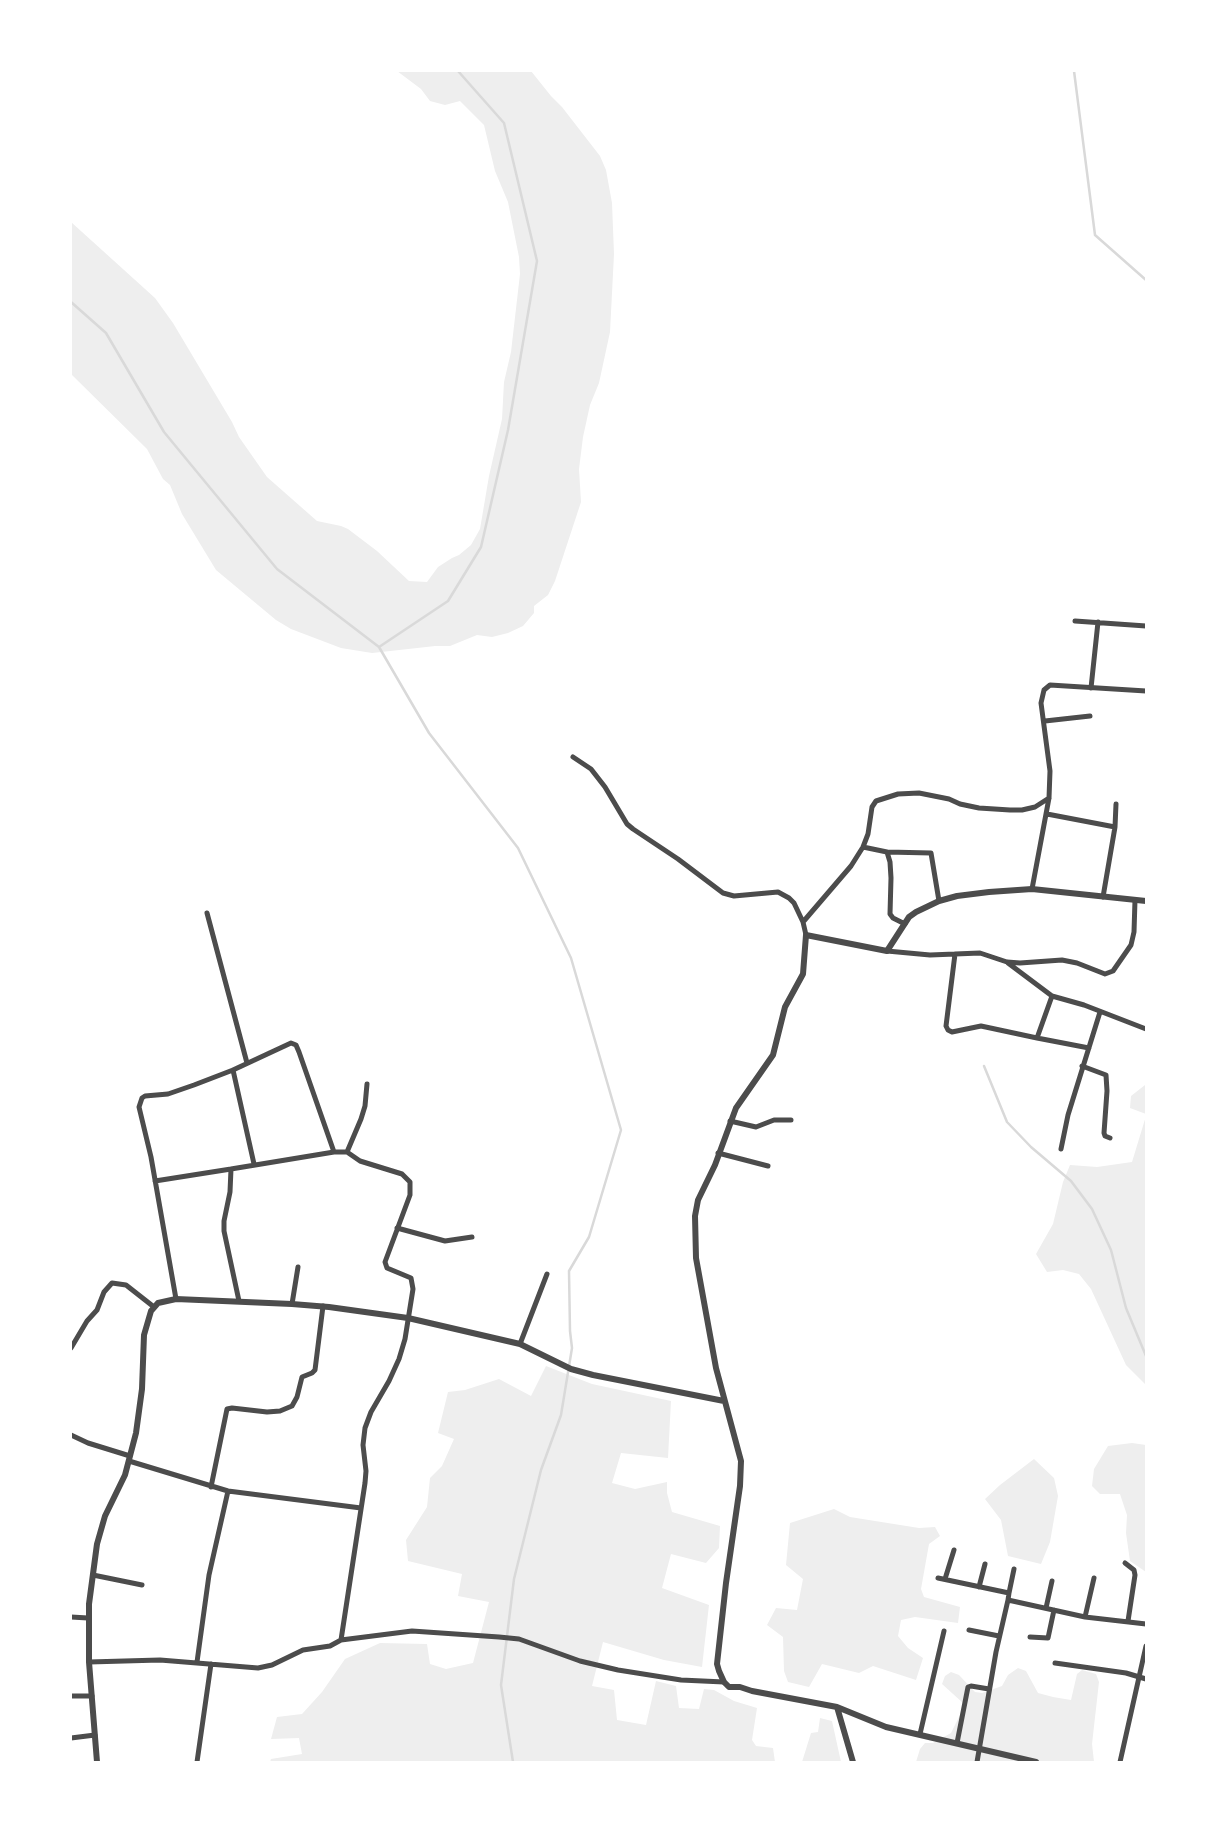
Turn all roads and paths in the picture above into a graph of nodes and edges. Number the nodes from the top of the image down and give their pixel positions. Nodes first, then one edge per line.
1 (1075, 621) dead end
2 (1098, 622) junction
3 (1146, 626) edge
4 (1091, 688) junction
5 (1146, 691) edge
6 (1090, 716) dead end
7 (1045, 721) junction
8 (573, 757) dead end
9 (1049, 798) junction
10 (1116, 804) dead end
11 (1046, 814) junction
12 (1115, 827) junction
13 (862, 848) junction
14 (887, 852) junction
15 (1032, 889) junction
16 (1103, 897) junction
17 (1135, 900) junction
18 (939, 901) junction
19 (1146, 901) edge
20 (207, 913) dead end
21 (803, 922) junction
22 (905, 924) junction
23 (806, 935) junction
24 (887, 951) junction
25 (955, 954) junction
26 (1006, 962) junction
27 (1052, 996) junction
28 (1100, 1012) junction
29 (1146, 1029) edge
30 (1037, 1038) junction
31 (1089, 1048) junction
32 (247, 1063) junction
33 (1082, 1066) junction
34 (233, 1070) junction
35 (367, 1084) dead end
36 (792, 1120) dead end
37 (730, 1121) junction
38 (1110, 1138) dead end
39 (1061, 1149) dead end
40 (334, 1152) junction
41 (347, 1152) junction
42 (718, 1153) junction
43 (254, 1164) junction
44 (768, 1166) dead end
45 (231, 1169) junction
46 (155, 1181) junction
47 (397, 1228) junction
48 (472, 1237) dead end
49 (298, 1268) dead end
50 (547, 1274) dead end
51 (176, 1299) junction
52 (239, 1302) junction
53 (292, 1304) junction
54 (323, 1306) junction
55 (154, 1307) junction
56 (408, 1318) junction
57 (520, 1344) junction
58 (71, 1348) edge
59 (724, 1401) junction
60 (71, 1435) edge
61 (130, 1458) junction
62 (211, 1486) junction
63 (228, 1491) junction
64 (361, 1508) junction
65 (954, 1550) dead end
66 (1125, 1563) dead end
67 (985, 1564) dead end
68 (1014, 1569) dead end
69 (92, 1575) junction
70 (938, 1578) dead end
71 (1094, 1578) dead end
72 (945, 1580) junction
73 (1052, 1581) dead end
74 (142, 1585) dead end
75 (979, 1587) junction
76 (1009, 1593) junction
77 (1008, 1600) junction
78 (1046, 1608) junction
79 (1054, 1610) junction
80 (71, 1617) edge
81 (1085, 1617) junction
82 (88, 1618) junction
83 (1128, 1621) junction
84 (1146, 1624) edge
85 (969, 1630) dead end
86 (944, 1631) dead end
87 (1000, 1636) junction
88 (1030, 1636) dead end
89 (341, 1640) junction
90 (1146, 1646) edge
91 (89, 1662) junction
92 (197, 1662) junction
93 (1055, 1663) dead end
94 (211, 1664) junction
95 (1140, 1677) junction
96 (1146, 1680) edge
97 (724, 1682) junction
98 (989, 1689) junction
99 (71, 1696) edge
100 (92, 1696) junction
101 (837, 1707) junction
102 (920, 1734) junction
103 (95, 1735) junction
104 (71, 1738) edge
105 (957, 1743) junction
106 (979, 1748) junction
107 (97, 1762) edge
108 (197, 1762) edge
109 (853, 1762) edge
110 (977, 1762) edge
111 (1036, 1762) edge
112 (1120, 1762) edge

1 - 2 street
2 - 3 street
2 - 4 street
4 - 5 street
4 - 7 street
6 - 7 street
7 - 9 street
8 - 21 street
9 - 11 street
9 - 13 street
10 - 12 street
11 - 12 street
11 - 15 street
12 - 16 street
13 - 14 street
13 - 21 street
14 - 18 street
14 - 22 street
15 - 16 street
15 - 18 street
16 - 17 street
17 - 19 street
17 - 26 street
18 - 22 street
20 - 32 street
21 - 23 street
22 - 24 street
23 - 24 street
23 - 37 street
24 - 25 street
25 - 26 street
25 - 30 street
26 - 27 street
27 - 28 street
27 - 30 street
28 - 29 street
28 - 31 street
30 - 31 street
31 - 33 street
32 - 34 street
32 - 40 street
33 - 38 street
33 - 39 street
34 - 43 street
34 - 46 street
35 - 41 street
36 - 37 street
37 - 42 street
40 - 41 street
40 - 43 street
41 - 47 street
42 - 44 street
42 - 59 street
43 - 45 street
45 - 46 street
45 - 52 street
46 - 51 street
47 - 48 street
47 - 56 street
49 - 53 street
50 - 57 street
51 - 52 street
51 - 55 street
52 - 53 street
53 - 54 street
54 - 56 street
54 - 62 street
55 - 58 street
55 - 61 street
56 - 57 street
56 - 64 street
57 - 59 street
59 - 97 street
60 - 61 street
61 - 62 street
61 - 69 street
62 - 63 street
63 - 64 street
63 - 92 street
64 - 89 street
65 - 72 street
66 - 83 street
67 - 75 street
68 - 76 street
69 - 74 street
69 - 82 street
70 - 72 street
71 - 81 street
72 - 75 street
73 - 78 street
75 - 76 street
76 - 77 street
77 - 78 street
77 - 87 street
78 - 79 street
79 - 81 street
79 - 88 street
80 - 82 street
81 - 83 street
82 - 91 street
83 - 84 street
85 - 87 street
86 - 102 street
87 - 98 street
89 - 94 street
89 - 97 street
90 - 95 street
91 - 92 street
91 - 100 street
92 - 94 street
93 - 95 street
94 - 108 street
95 - 96 street
95 - 112 street
97 - 101 street
98 - 105 street
98 - 106 street
99 - 100 street
100 - 103 street
101 - 102 street
101 - 109 street
102 - 105 street
103 - 104 street
103 - 107 street
105 - 106 street
106 - 110 street
106 - 111 street

